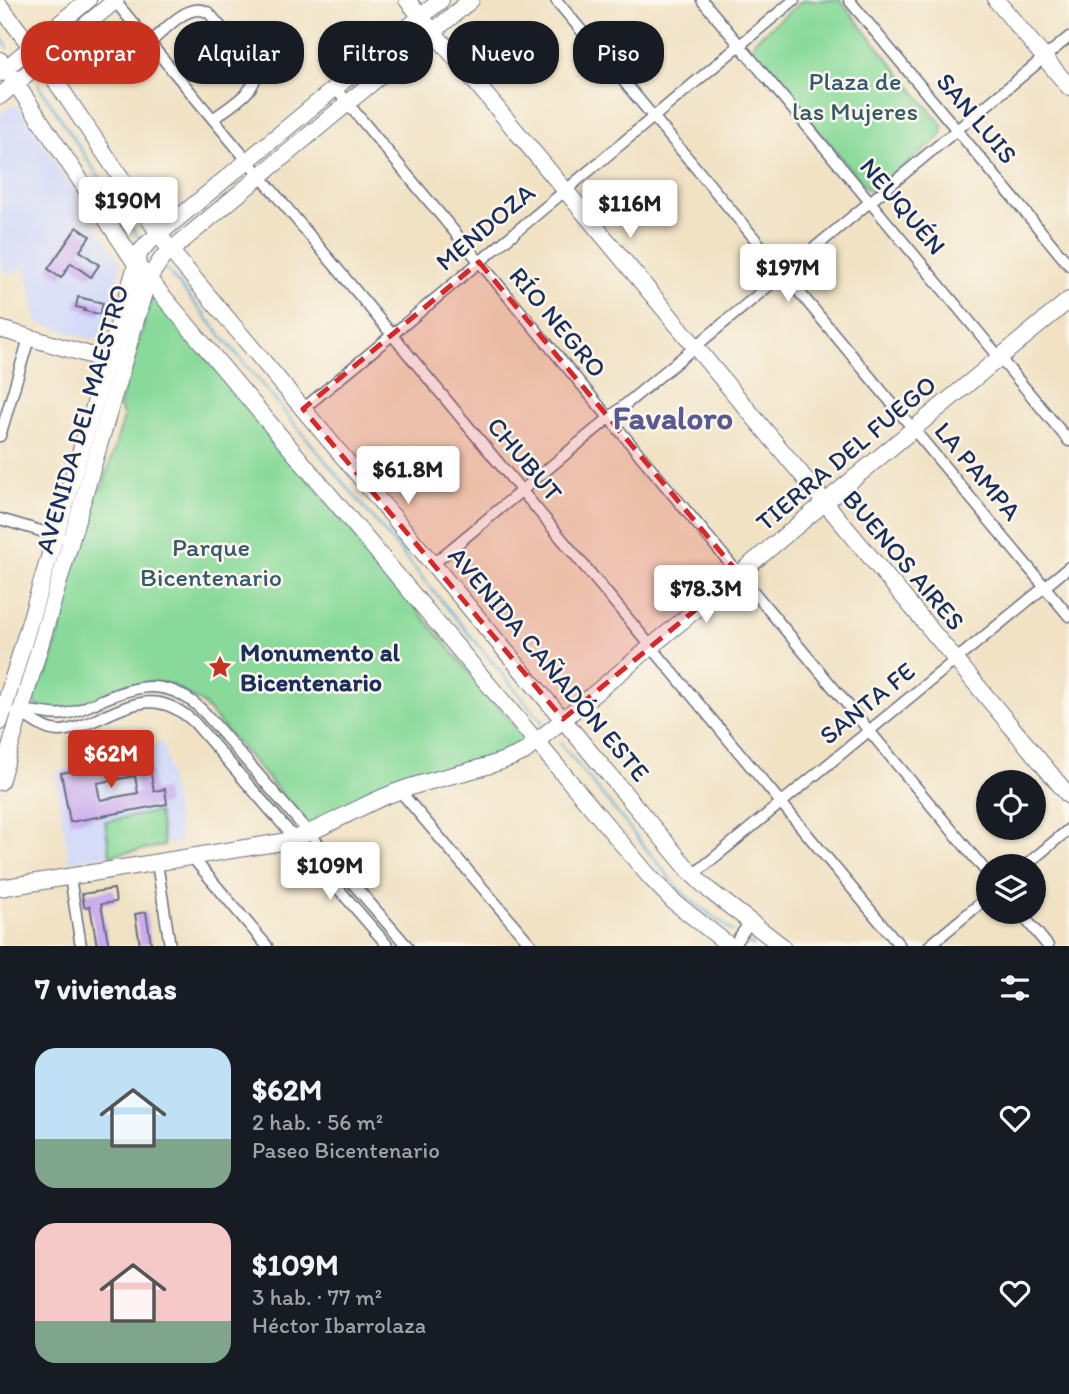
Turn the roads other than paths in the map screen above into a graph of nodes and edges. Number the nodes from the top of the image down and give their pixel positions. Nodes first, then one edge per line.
1 (88, 0) edge
2 (115, 0) edge
3 (407, 0) edge
4 (441, 0) edge
5 (471, 0) edge
6 (556, 0) edge
7 (702, 0) edge
8 (794, 0) edge
9 (849, 0) edge
10 (996, 0) edge
11 (0, 6) edge
12 (421, 17) junction
13 (63, 21) edge
14 (90, 21) edge
15 (132, 21) edge
16 (424, 21) edge
17 (433, 32) joint
18 (21, 34) edge
19 (160, 35) edge
20 (1069, 37) edge
21 (740, 45) junction
22 (21, 54) edge
23 (160, 55) edge
24 (1044, 58) junction
25 (2, 67) edge
26 (21, 79) edge
27 (16, 83) junction
28 (57, 84) edge
29 (370, 84) edge
30 (1069, 87) edge
31 (335, 88) junction
32 (0, 96) edge
33 (347, 103) junction
34 (653, 117) junction
35 (213, 119) junction
36 (957, 130) junction
37 (248, 161) junction
38 (260, 176) junction
39 (565, 191) junction
40 (870, 202) junction
41 (158, 235) junction
42 (170, 250) junction
43 (479, 262) junction
44 (136, 264) junction
45 (1069, 265) edge
46 (784, 274) junction
47 (148, 279) junction
48 (1069, 300) edge
49 (0, 329) edge
50 (392, 335) junction
51 (29, 338) junction
52 (695, 347) junction
53 (1000, 358) junction
54 (115, 363) junction
55 (303, 409) junction
56 (609, 418) junction
57 (913, 429) junction
58 (0, 436) edge
59 (1069, 441) edge
60 (522, 491) junction
61 (825, 503) junction
62 (0, 519) edge
63 (64, 538) junction
64 (433, 564) junction
65 (1069, 567) edge
66 (738, 574) junction
67 (1045, 587) junction
68 (1069, 616) edge
69 (651, 646) junction
70 (956, 660) junction
71 (1, 712) edge
72 (20, 713) junction
73 (563, 719) junction
74 (869, 731) junction
75 (537, 743) junction
76 (0, 782) edge
77 (399, 790) junction
78 (1069, 796) edge
79 (781, 803) junction
80 (1069, 829) edge
81 (303, 836) junction
82 (1039, 854) edge
83 (192, 857) junction
84 (976, 859) edge
85 (157, 863) junction
86 (693, 875) junction
87 (70, 877) junction
88 (0, 888) edge
89 (976, 907) edge
90 (750, 922) junction
91 (1030, 924) edge
92 (255, 932) junction
93 (725, 945) edge
94 (81, 946) edge
95 (170, 946) edge
96 (258, 946) edge
97 (267, 946) edge
98 (388, 946) edge
99 (407, 946) edge
100 (532, 946) edge
101 (782, 946) edge
102 (900, 946) edge
103 (929, 946) edge
104 (1048, 946) edge

1 - 13 street
2 - 14 street
2 - 15 street, CHUBUT
3 - 12 street, BUENOS AIRES
4 - 12 street, AVENIDA DEL MAESTRO
5 - 17 street, AVENIDA DEL MAESTRO
6 - 34 street, LA PAMPA
7 - 21 street, NEUQUÉN
8 - 21 street, MENDOZA
9 - 36 street, SAN LUIS
10 - 24 street
11 - 18 street, AVENIDA CAÑADÓN ESTE
12 - 16 street, BUENOS AIRES
12 - 31 street, AVENIDA DEL MAESTRO
17 - 39 street, BUENOS AIRES
19 - 35 street
20 - 24 street
21 - 34 street, MENDOZA
21 - 40 street, NEUQUÉN
22 - 25 street
23 - 35 street, CHUBUT
24 - 30 street
24 - 36 street
25 - 27 street
26 - 27 street
27 - 32 street
27 - 44 street
28 - 41 street, AVENIDA CAÑADÓN ESTE
29 - 33 street, AVENIDA DEL MAESTRO
31 - 33 street, RÍO NEGRO
31 - 37 street, AVENIDA DEL MAESTRO
33 - 38 street, AVENIDA DEL MAESTRO
33 - 43 street, RÍO NEGRO
34 - 39 street, MENDOZA
34 - 46 street, LA PAMPA
35 - 37 street, CHUBUT
36 - 40 street
36 - 45 street, SAN LUIS
37 - 38 street, CHUBUT
37 - 41 street, AVENIDA DEL MAESTRO
38 - 42 street, AVENIDA DEL MAESTRO
38 - 50 street, CHUBUT
39 - 43 street, MENDOZA
39 - 52 street, BUENOS AIRES
40 - 46 street
40 - 53 street, NEUQUÉN
41 - 42 street, AVENIDA CAÑADÓN ESTE
41 - 44 street, AVENIDA DEL MAESTRO
42 - 47 street, AVENIDA DEL MAESTRO
42 - 55 street, AVENIDA CAÑADÓN ESTE
43 - 50 street, MENDOZA
43 - 56 street, RÍO NEGRO
44 - 47 street
44 - 54 street, AVENIDA DEL MAESTRO
46 - 52 street
46 - 57 street, LA PAMPA
47 - 54 street, AVENIDA DEL MAESTRO
47 - 75 street
48 - 53 street, TIERRA DEL FUEGO
49 - 51 street
50 - 55 street, MENDOZA
50 - 60 street, CHUBUT
51 - 54 street
51 - 58 street
52 - 56 street
52 - 61 street, BUENOS AIRES
53 - 57 street, TIERRA DEL FUEGO
53 - 59 street, NEUQUÉN
54 - 63 street, AVENIDA DEL MAESTRO
55 - 64 street, AVENIDA CAÑADÓN ESTE
56 - 60 street
56 - 66 street, RÍO NEGRO
57 - 61 street, TIERRA DEL FUEGO
57 - 67 street, LA PAMPA
60 - 64 street
60 - 69 street, CHUBUT
61 - 66 street, TIERRA DEL FUEGO
61 - 70 street, BUENOS AIRES
62 - 63 street
63 - 71 street, AVENIDA DEL MAESTRO
63 - 72 street, AVENIDA DEL MAESTRO
64 - 73 street, AVENIDA CAÑADÓN ESTE
65 - 67 street, SANTA FE
66 - 69 street, TIERRA DEL FUEGO
66 - 74 street, RÍO NEGRO
67 - 68 street, LA PAMPA
67 - 70 street, SANTA FE
69 - 73 street, TIERRA DEL FUEGO
69 - 79 street, CHUBUT
70 - 74 street, SANTA FE
70 - 78 street, BUENOS AIRES
71 - 72 street
72 - 76 street, AVENIDA DEL MAESTRO
72 - 81 street
72 - 81 street
73 - 75 street, TIERRA DEL FUEGO
73 - 86 street, AVENIDA CAÑADÓN ESTE
74 - 79 street, SANTA FE
74 - 84 street, RÍO NEGRO
75 - 77 street, TIERRA DEL FUEGO
75 - 93 street
77 - 81 street, TIERRA DEL FUEGO
77 - 100 street
79 - 86 street, SANTA FE
79 - 102 street, CHUBUT
80 - 82 street
81 - 83 street, TIERRA DEL FUEGO
81 - 98 street
81 - 99 street
83 - 85 street, TIERRA DEL FUEGO
83 - 92 street
85 - 87 street, TIERRA DEL FUEGO
85 - 95 street
86 - 90 street, AVENIDA CAÑADÓN ESTE
87 - 88 street, TIERRA DEL FUEGO
87 - 94 street
89 - 103 street
90 - 93 street
90 - 101 street, AVENIDA CAÑADÓN ESTE
91 - 104 street
92 - 96 street
92 - 97 street

